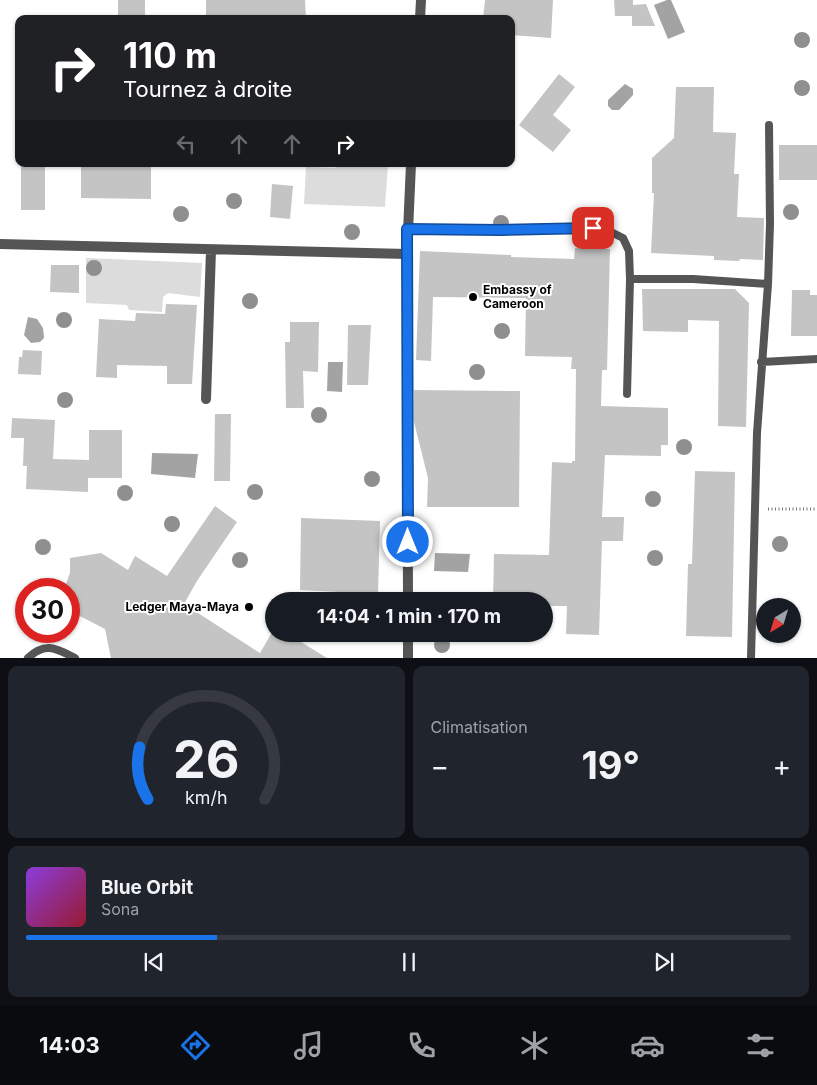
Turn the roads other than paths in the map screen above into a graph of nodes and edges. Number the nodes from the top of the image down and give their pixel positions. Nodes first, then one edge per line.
1 (421, 0) edge
2 (420, 15) edge
3 (769, 125) dead end
4 (411, 167) edge
5 (407, 229) junction
6 (0, 244) edge
7 (211, 250) junction
8 (407, 254) junction
9 (630, 279) junction
10 (768, 284) junction
11 (817, 359) edge
12 (761, 362) junction
13 (627, 394) dead end
14 (206, 399) dead end
15 (408, 592) edge
16 (408, 642) edge
17 (28, 658) edge
18 (76, 658) edge
19 (408, 658) edge
20 (750, 658) edge

1 - 2 street
3 - 10 lane
4 - 5 street
5 - 8 street
5 - 9 lane
6 - 7 street
7 - 8 street
7 - 14 street
8 - 15 street
9 - 10 lane
9 - 13 lane
10 - 12 lane
11 - 12 lane
12 - 20 lane
16 - 19 street
17 - 18 lane

